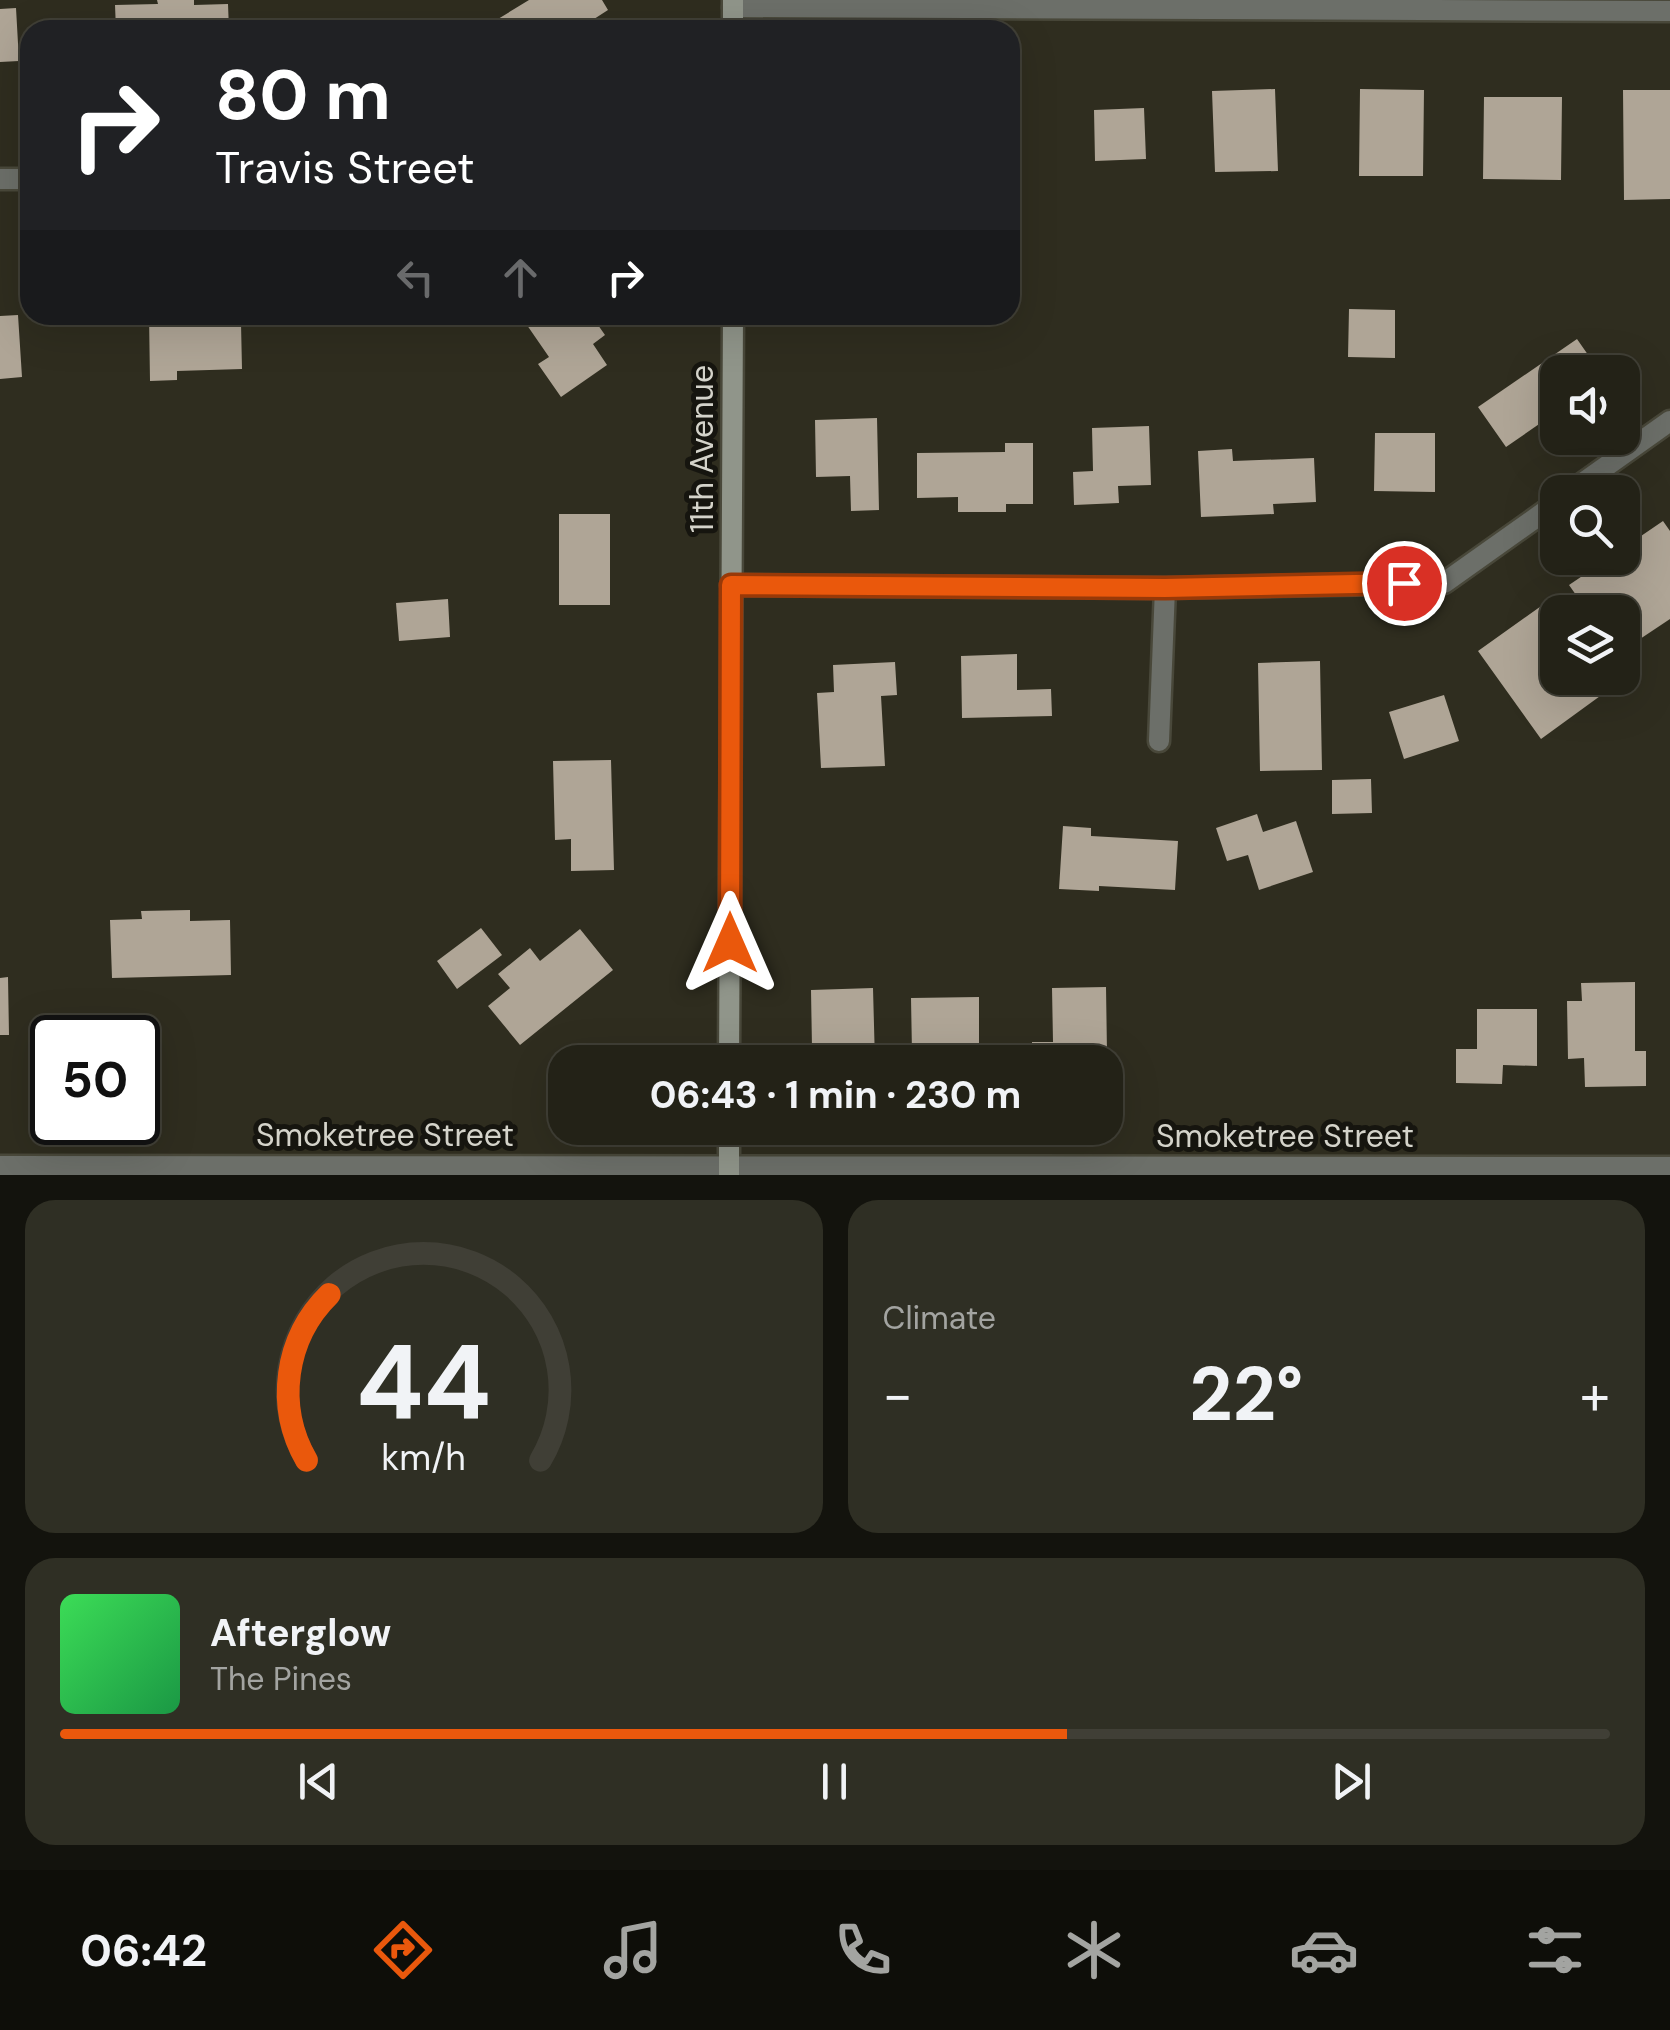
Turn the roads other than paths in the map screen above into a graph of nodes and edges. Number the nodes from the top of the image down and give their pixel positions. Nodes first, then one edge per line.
1 (732, 3) edge
2 (1670, 11) edge
3 (733, 325) edge
4 (1670, 422) edge
5 (1594, 475) edge
6 (1540, 515) edge
7 (731, 585) junction
8 (1165, 588) junction
9 (1159, 741) dead end
10 (729, 1045) edge
11 (0, 1166) edge
12 (1670, 1167) edge
13 (729, 1170) edge

1 - 2 street
3 - 7 main road, 11th Avenue
4 - 5 street
6 - 8 street
7 - 8 street
7 - 10 main road, 11th Avenue
8 - 9 street
11 - 13 street, Smoketree Street
12 - 13 street, Smoketree Street

